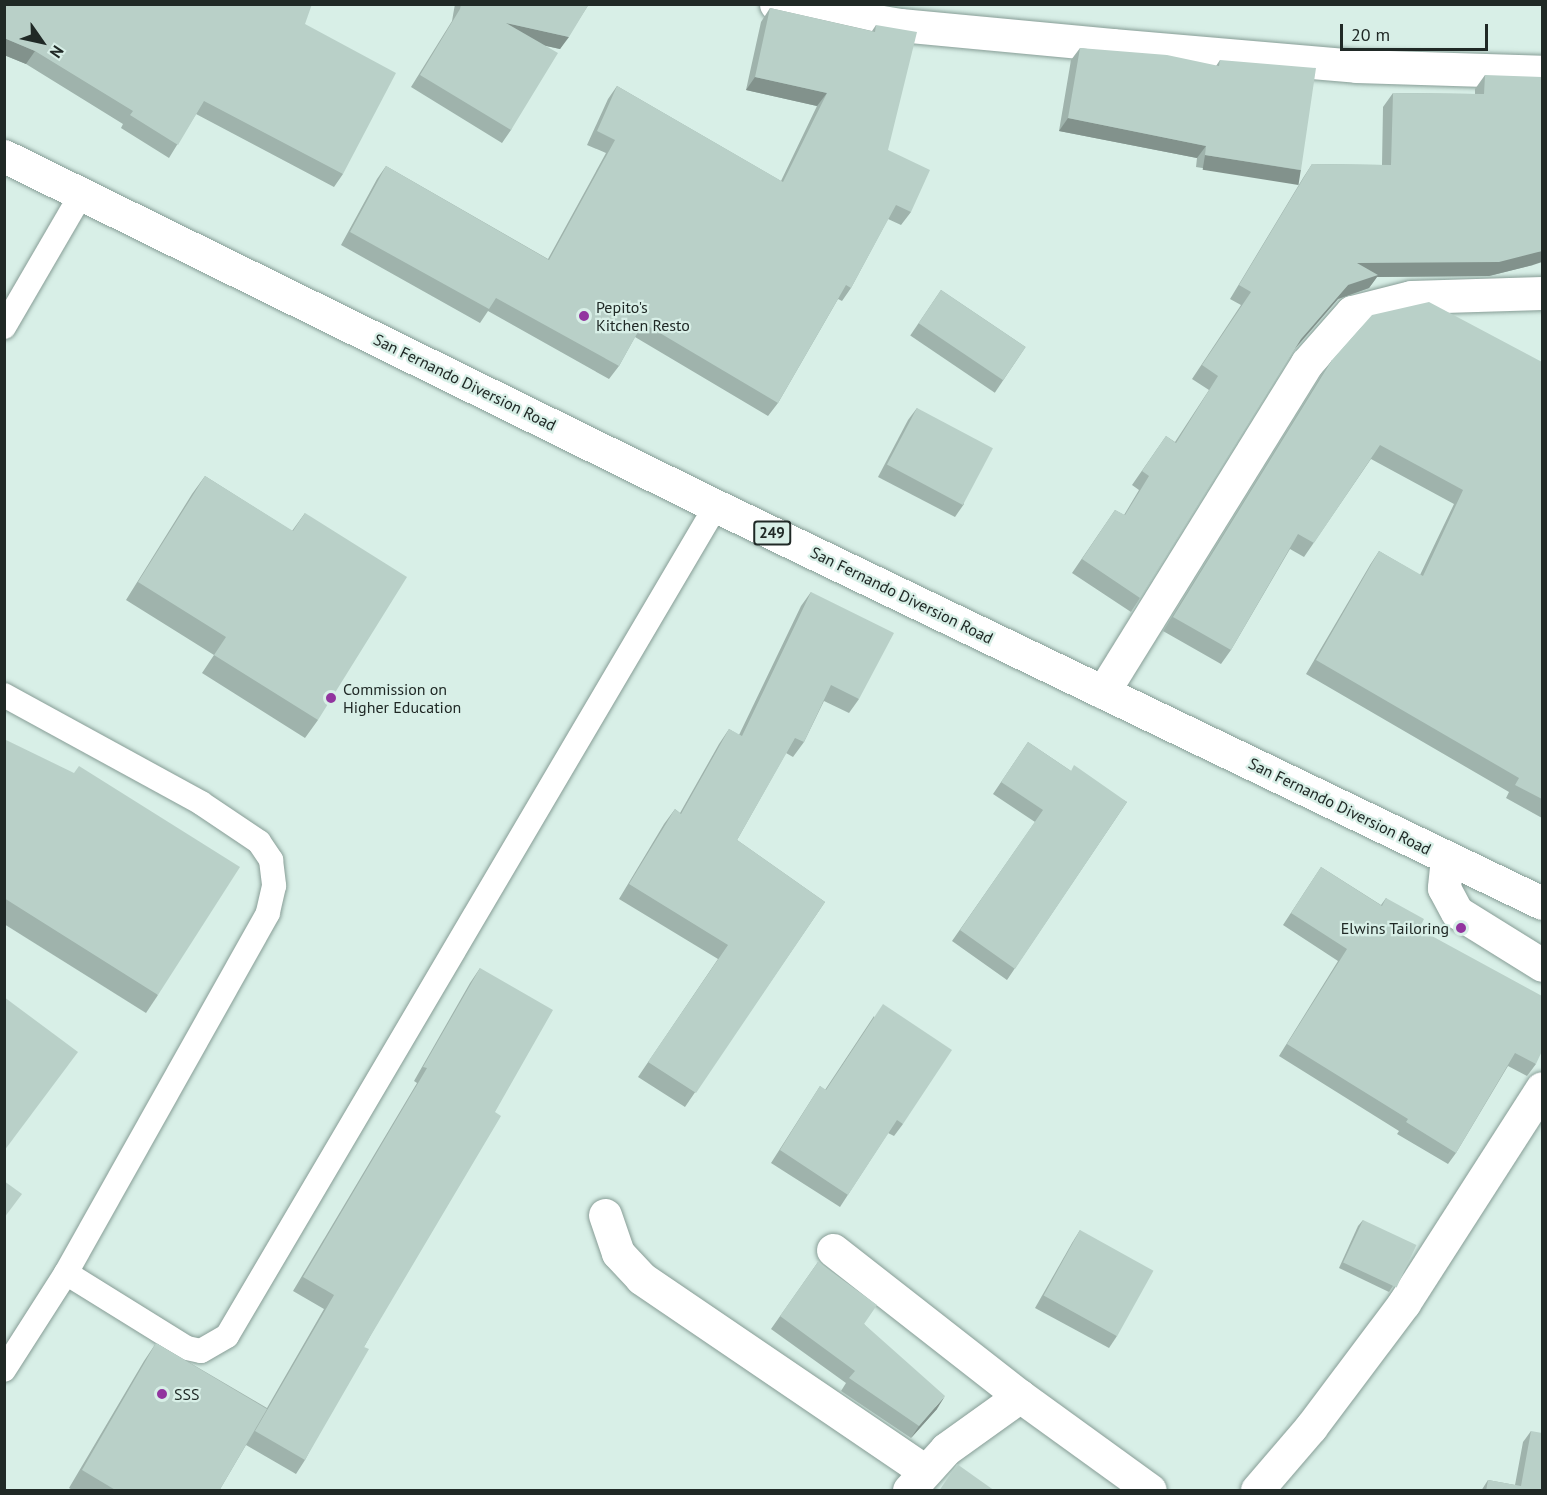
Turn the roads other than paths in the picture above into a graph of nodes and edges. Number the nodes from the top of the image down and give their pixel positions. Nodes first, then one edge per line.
1 (776, 4) edge
2 (1542, 72) edge
3 (4, 156) edge
4 (82, 193) junction
5 (1542, 293) edge
6 (4, 327) edge
7 (716, 506) junction
8 (1103, 692) junction
9 (4, 695) edge
10 (1447, 858) junction
11 (1542, 903) edge
12 (1542, 966) edge
13 (1542, 1088) edge
14 (605, 1215) dead end
15 (833, 1250) dead end
16 (66, 1273) junction
17 (4, 1370) edge
18 (1020, 1396) junction
19 (916, 1480) edge
20 (1150, 1491) edge
21 (1257, 1491) edge

1 - 2 main road
3 - 4 main road, San Fernando Diversion Road / 249
4 - 6 lane
4 - 7 main road, San Fernando Diversion Road / 249
5 - 8 main road
7 - 8 main road, San Fernando Diversion Road / 249
7 - 16 lane
8 - 10 main road, San Fernando Diversion Road / 249
9 - 16 lane
10 - 11 main road, San Fernando Diversion Road / 249
10 - 12 main road
13 - 21 main road
14 - 19 main road
15 - 18 main road
16 - 17 lane
18 - 19 main road
18 - 20 main road

